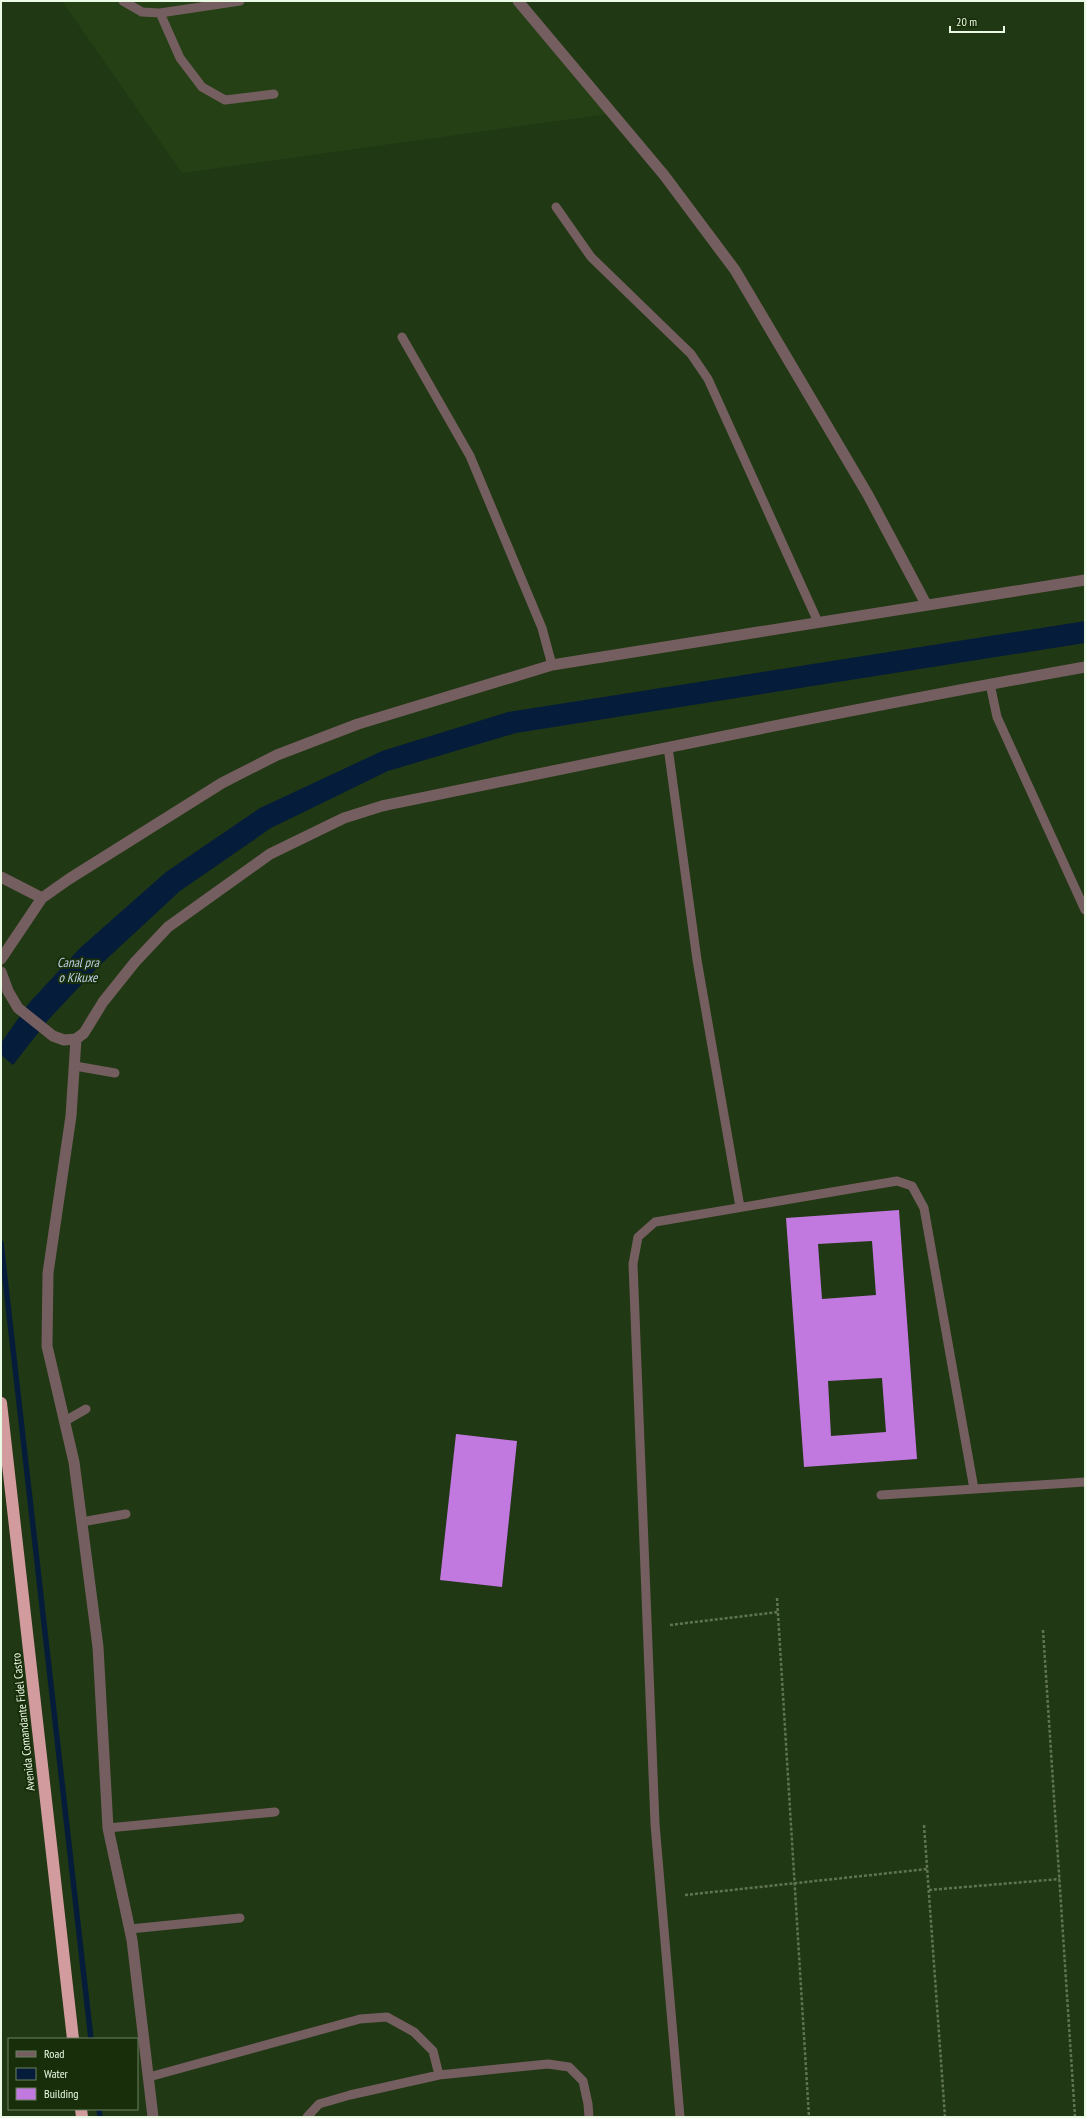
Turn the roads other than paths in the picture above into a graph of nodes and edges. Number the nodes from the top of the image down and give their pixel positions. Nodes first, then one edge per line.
1 (123, 1) edge
2 (240, 1) edge
3 (518, 1) edge
4 (160, 13) junction
5 (274, 94) dead end
6 (556, 207) dead end
7 (402, 337) dead end
8 (1085, 580) edge
9 (926, 604) junction
10 (818, 622) junction
11 (552, 665) junction
12 (1085, 667) edge
13 (990, 684) junction
14 (668, 747) junction
15 (1, 877) edge
16 (42, 898) junction
17 (1085, 910) edge
18 (1, 959) edge
19 (1, 972) edge
20 (76, 1039) junction
21 (75, 1066) junction
22 (115, 1073) dead end
23 (740, 1206) junction
24 (1, 1403) edge
25 (86, 1409) dead end
26 (65, 1421) junction
27 (1085, 1482) edge
28 (974, 1489) junction
29 (881, 1495) dead end
30 (126, 1514) dead end
31 (82, 1522) junction
32 (275, 1812) dead end
33 (108, 1828) junction
34 (240, 1918) dead end
35 (130, 1929) junction
36 (73, 2038) edge
37 (439, 2075) junction
38 (149, 2077) junction
39 (153, 2117) edge
40 (307, 2117) edge
41 (589, 2117) edge
42 (680, 2117) edge

1 - 4 lane
2 - 4 lane
3 - 9 street
4 - 5 lane
6 - 10 lane
7 - 11 lane
8 - 9 street
9 - 10 street
10 - 11 street
11 - 16 street
12 - 13 street
13 - 14 street
13 - 17 lane
14 - 20 street
14 - 23 lane
15 - 16 street
16 - 18 street
19 - 20 street
20 - 21 street
21 - 22 lane
21 - 26 street
23 - 28 lane
23 - 42 lane
24 - 36 highway, Avenida Comandante Fidel Castro
25 - 26 lane
26 - 31 street
27 - 28 lane
28 - 29 lane
30 - 31 lane
31 - 33 street
32 - 33 lane
33 - 35 street
34 - 35 lane
35 - 38 street
37 - 38 lane
37 - 40 lane
37 - 41 lane
38 - 39 street

